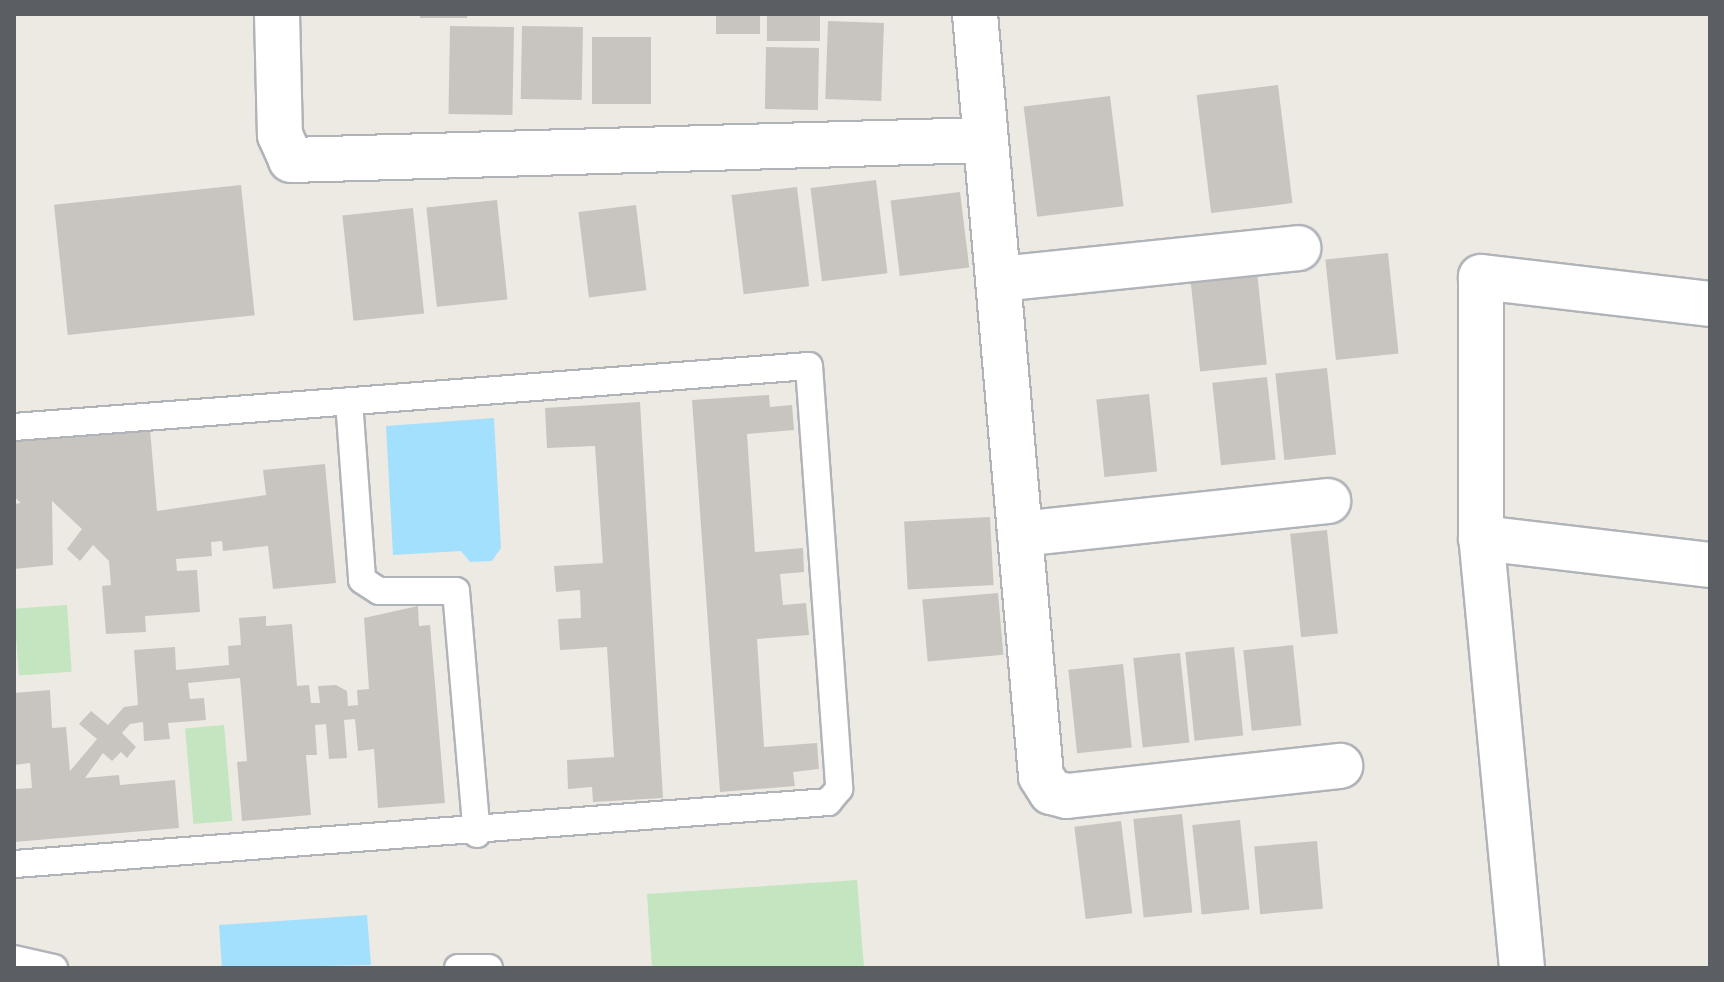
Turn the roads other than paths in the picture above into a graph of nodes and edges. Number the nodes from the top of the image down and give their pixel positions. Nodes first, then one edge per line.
1 (277, 14) edge
2 (975, 14) edge
3 (985, 140) junction
4 (1298, 248) dead end
5 (999, 279) junction
6 (1710, 304) edge
7 (349, 401) junction
8 (14, 427) edge
9 (1328, 501) dead end
10 (1020, 534) junction
11 (1481, 538) junction
12 (1710, 565) edge
13 (1340, 766) dead end
14 (477, 834) junction
15 (14, 864) edge
16 (14, 959) edge
17 (54, 968) edge
18 (458, 968) edge
19 (489, 968) edge
20 (1522, 968) edge

1 - 3 street
2 - 3 street
3 - 5 street
4 - 5 street
5 - 10 street
6 - 11 street
7 - 8 lane
7 - 14 lane
7 - 14 lane
9 - 10 street
10 - 13 street
11 - 12 street
11 - 20 street
14 - 15 lane
16 - 17 lane
18 - 19 lane

